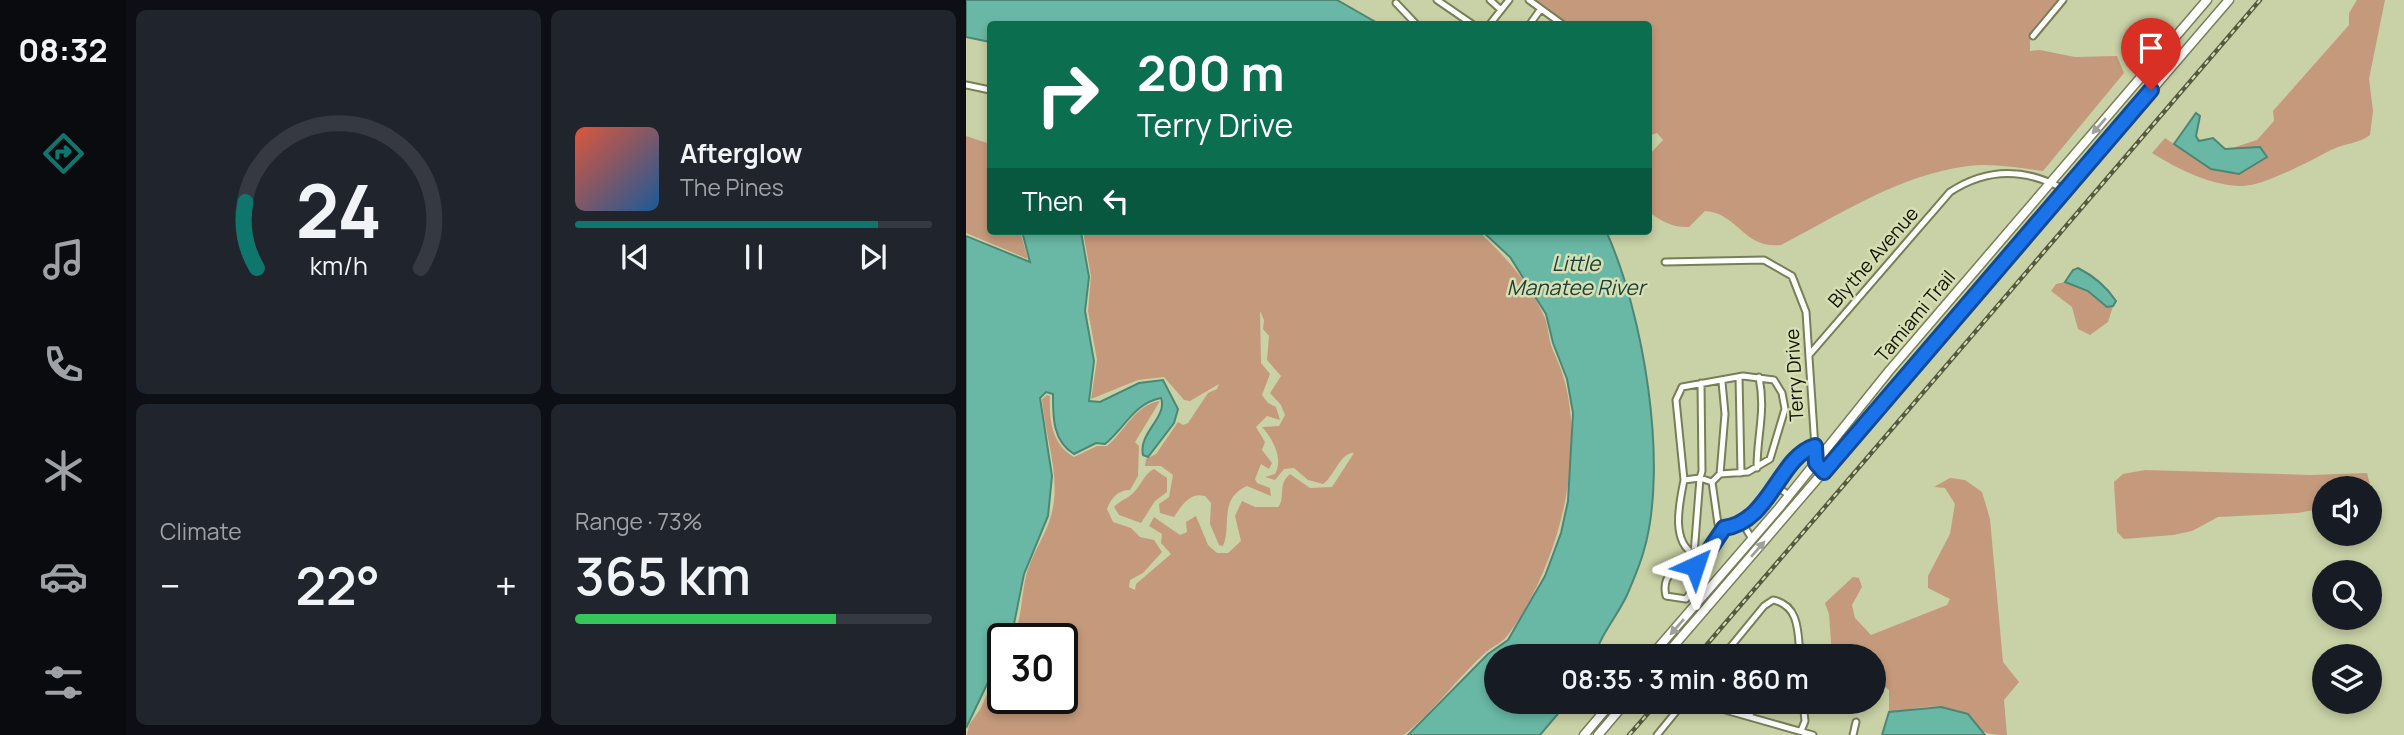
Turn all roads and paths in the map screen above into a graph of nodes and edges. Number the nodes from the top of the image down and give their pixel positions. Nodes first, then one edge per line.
1 (1437, 0) edge
2 (1490, 0) edge
3 (1509, 0) edge
4 (1529, 0) edge
5 (2063, 0) edge
6 (2209, 0) edge
7 (2229, 0) edge
8 (1396, 3) dead end
9 (1540, 9) junction
10 (1501, 10) junction
11 (2220, 10) junction
12 (1413, 21) edge
13 (1468, 21) edge
14 (1492, 21) edge
15 (1532, 21) edge
16 (1558, 21) edge
17 (2033, 36) dead end
18 (966, 85) edge
19 (987, 89) edge
20 (2051, 182) junction
21 (2066, 190) junction
22 (1665, 262) dead end
23 (1809, 355) junction
24 (1739, 377) junction
25 (1759, 377) junction
26 (1722, 382) junction
27 (1701, 383) junction
28 (1815, 446) junction
29 (1816, 463) junction
30 (1757, 468) junction
31 (1824, 472) junction
32 (1741, 473) junction
33 (1720, 474) junction
34 (1700, 478) junction
35 (1684, 480) junction
36 (1712, 482) junction
37 (1777, 487) junction
38 (1789, 495) junction
39 (1743, 524) junction
40 (1724, 528) junction
41 (1752, 539) junction
42 (1695, 555) junction
43 (1695, 566) junction
44 (1661, 644) edge
45 (1675, 644) edge
46 (1734, 644) edge
47 (1798, 644) edge
48 (1606, 714) edge
49 (1611, 714) edge
50 (1674, 714) edge
51 (1742, 714) edge
52 (1804, 714) edge
53 (1750, 716) joint
54 (1856, 722) dead end
55 (1801, 731) junction
56 (1584, 735) edge
57 (1598, 735) edge
58 (1657, 735) edge
59 (1814, 735) edge
60 (1853, 735) edge

1 - 13 street
2 - 10 street
3 - 10 street
4 - 9 street
5 - 17 street
6 - 11 street
6 -> 20 main road, Tamiami Trail
7 - 11 main road, Tamiami Trail
8 - 12 street
9 - 15 street
9 - 16 street
10 - 14 street
11 - 21 main road, Tamiami Trail
18 - 19 street
20 - 21 street
20 - 23 street, Blythe Avenue
20 - 29 main road, Tamiami Trail
21 - 31 main road, Tamiami Trail
22 - 23 street, Terry Drive
23 - 28 street, Terry Drive
24 - 25 street
24 - 26 street
24 - 32 street
25 - 30 street
25 - 30 street
26 - 27 street
26 - 33 street
27 - 34 street
27 - 35 street
28 - 29 street, Terry Drive
28 - 37 street
29 - 31 street
29 - 38 main road, Tamiami Trail
30 - 32 street
45 -> 31 main road, Tamiami Trail
32 - 33 street
33 - 36 street
34 - 35 street
34 - 36 street
34 - 42 street
35 - 42 street
36 - 40 street
37 - 38 street
37 - 39 street
38 - 41 main road, Tamiami Trail
39 - 40 street
39 - 41 street
40 - 42 street
41 -> 44 main road, Tamiami Trail
42 - 43 street
43 - 43 street
46 - 47 street
48 - 56 main road
49 - 57 main road
50 - 58 street
51 - 53 street
52 - 55 street
53 - 55 street
54 - 60 street
55 - 59 street

